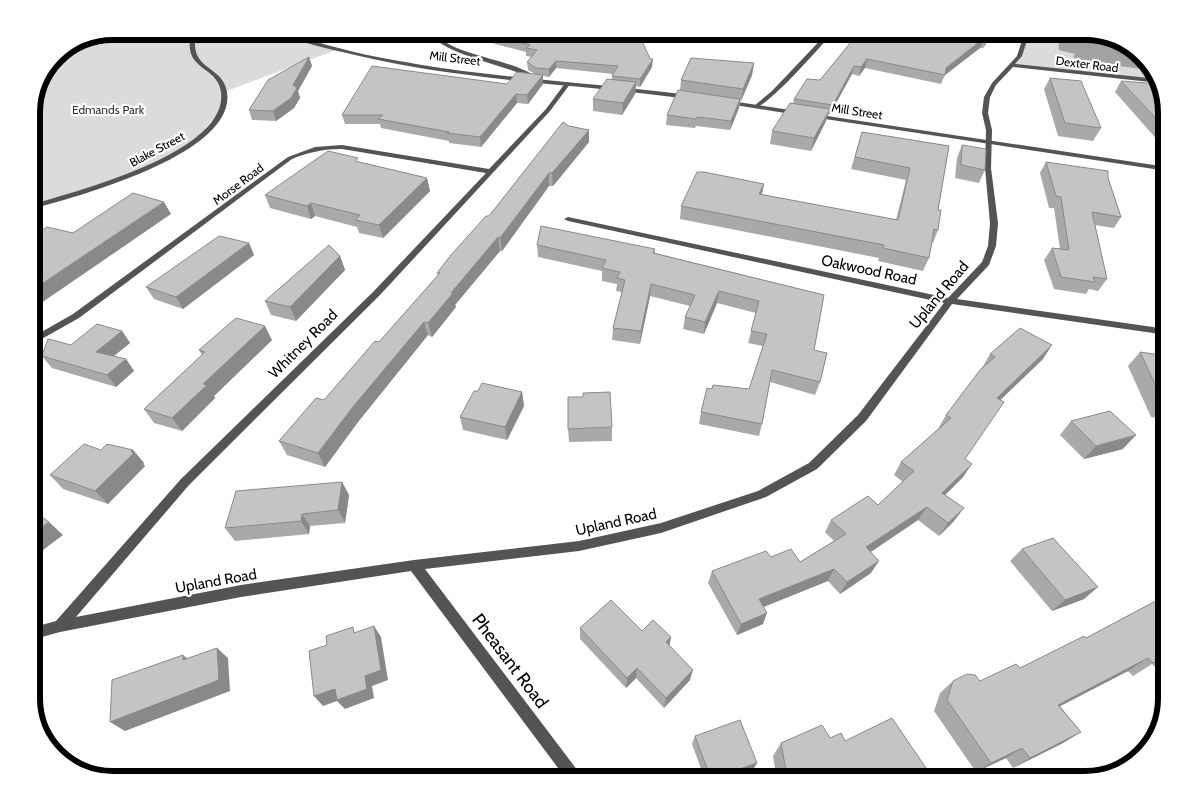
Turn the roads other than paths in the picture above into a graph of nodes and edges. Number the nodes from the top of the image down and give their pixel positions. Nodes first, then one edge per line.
1 (193, 40) edge
2 (305, 40) edge
3 (438, 40) edge
4 (823, 40) edge
5 (1026, 40) edge
6 (1013, 64) junction
7 (536, 79) junction
8 (1150, 80) edge
9 (568, 83) junction
10 (697, 98) edge
11 (716, 101) edge
12 (756, 107) junction
13 (989, 144) junction
14 (1158, 168) edge
15 (488, 171) junction
16 (40, 204) edge
17 (568, 219) dead end
18 (950, 301) junction
19 (1158, 331) edge
20 (40, 337) edge
21 (414, 565) junction
22 (60, 626) junction
23 (40, 632) edge
24 (569, 771) edge

1 - 16 street, Blake Street
2 - 7 street, Mill Street
3 - 7 street
4 - 12 street
5 - 6 street, Upland Road
6 - 8 street, Dexter Road
6 - 13 street, Upland Road
7 - 9 street, Mill Street
9 - 10 street, Mill Street
9 - 15 street, Whitney Road
11 - 12 street, Mill Street
12 - 13 street, Mill Street
13 - 14 street, Mill Street
13 - 18 street, Upland Road
15 - 20 street, Morse Road
15 - 22 street, Whitney Road
17 - 18 street, Oakwood Road
18 - 19 street, Oakwood Road
18 - 21 street, Upland Road
21 - 22 street, Upland Road
21 - 24 street, Pheasant Road
22 - 23 street, Upland Road

